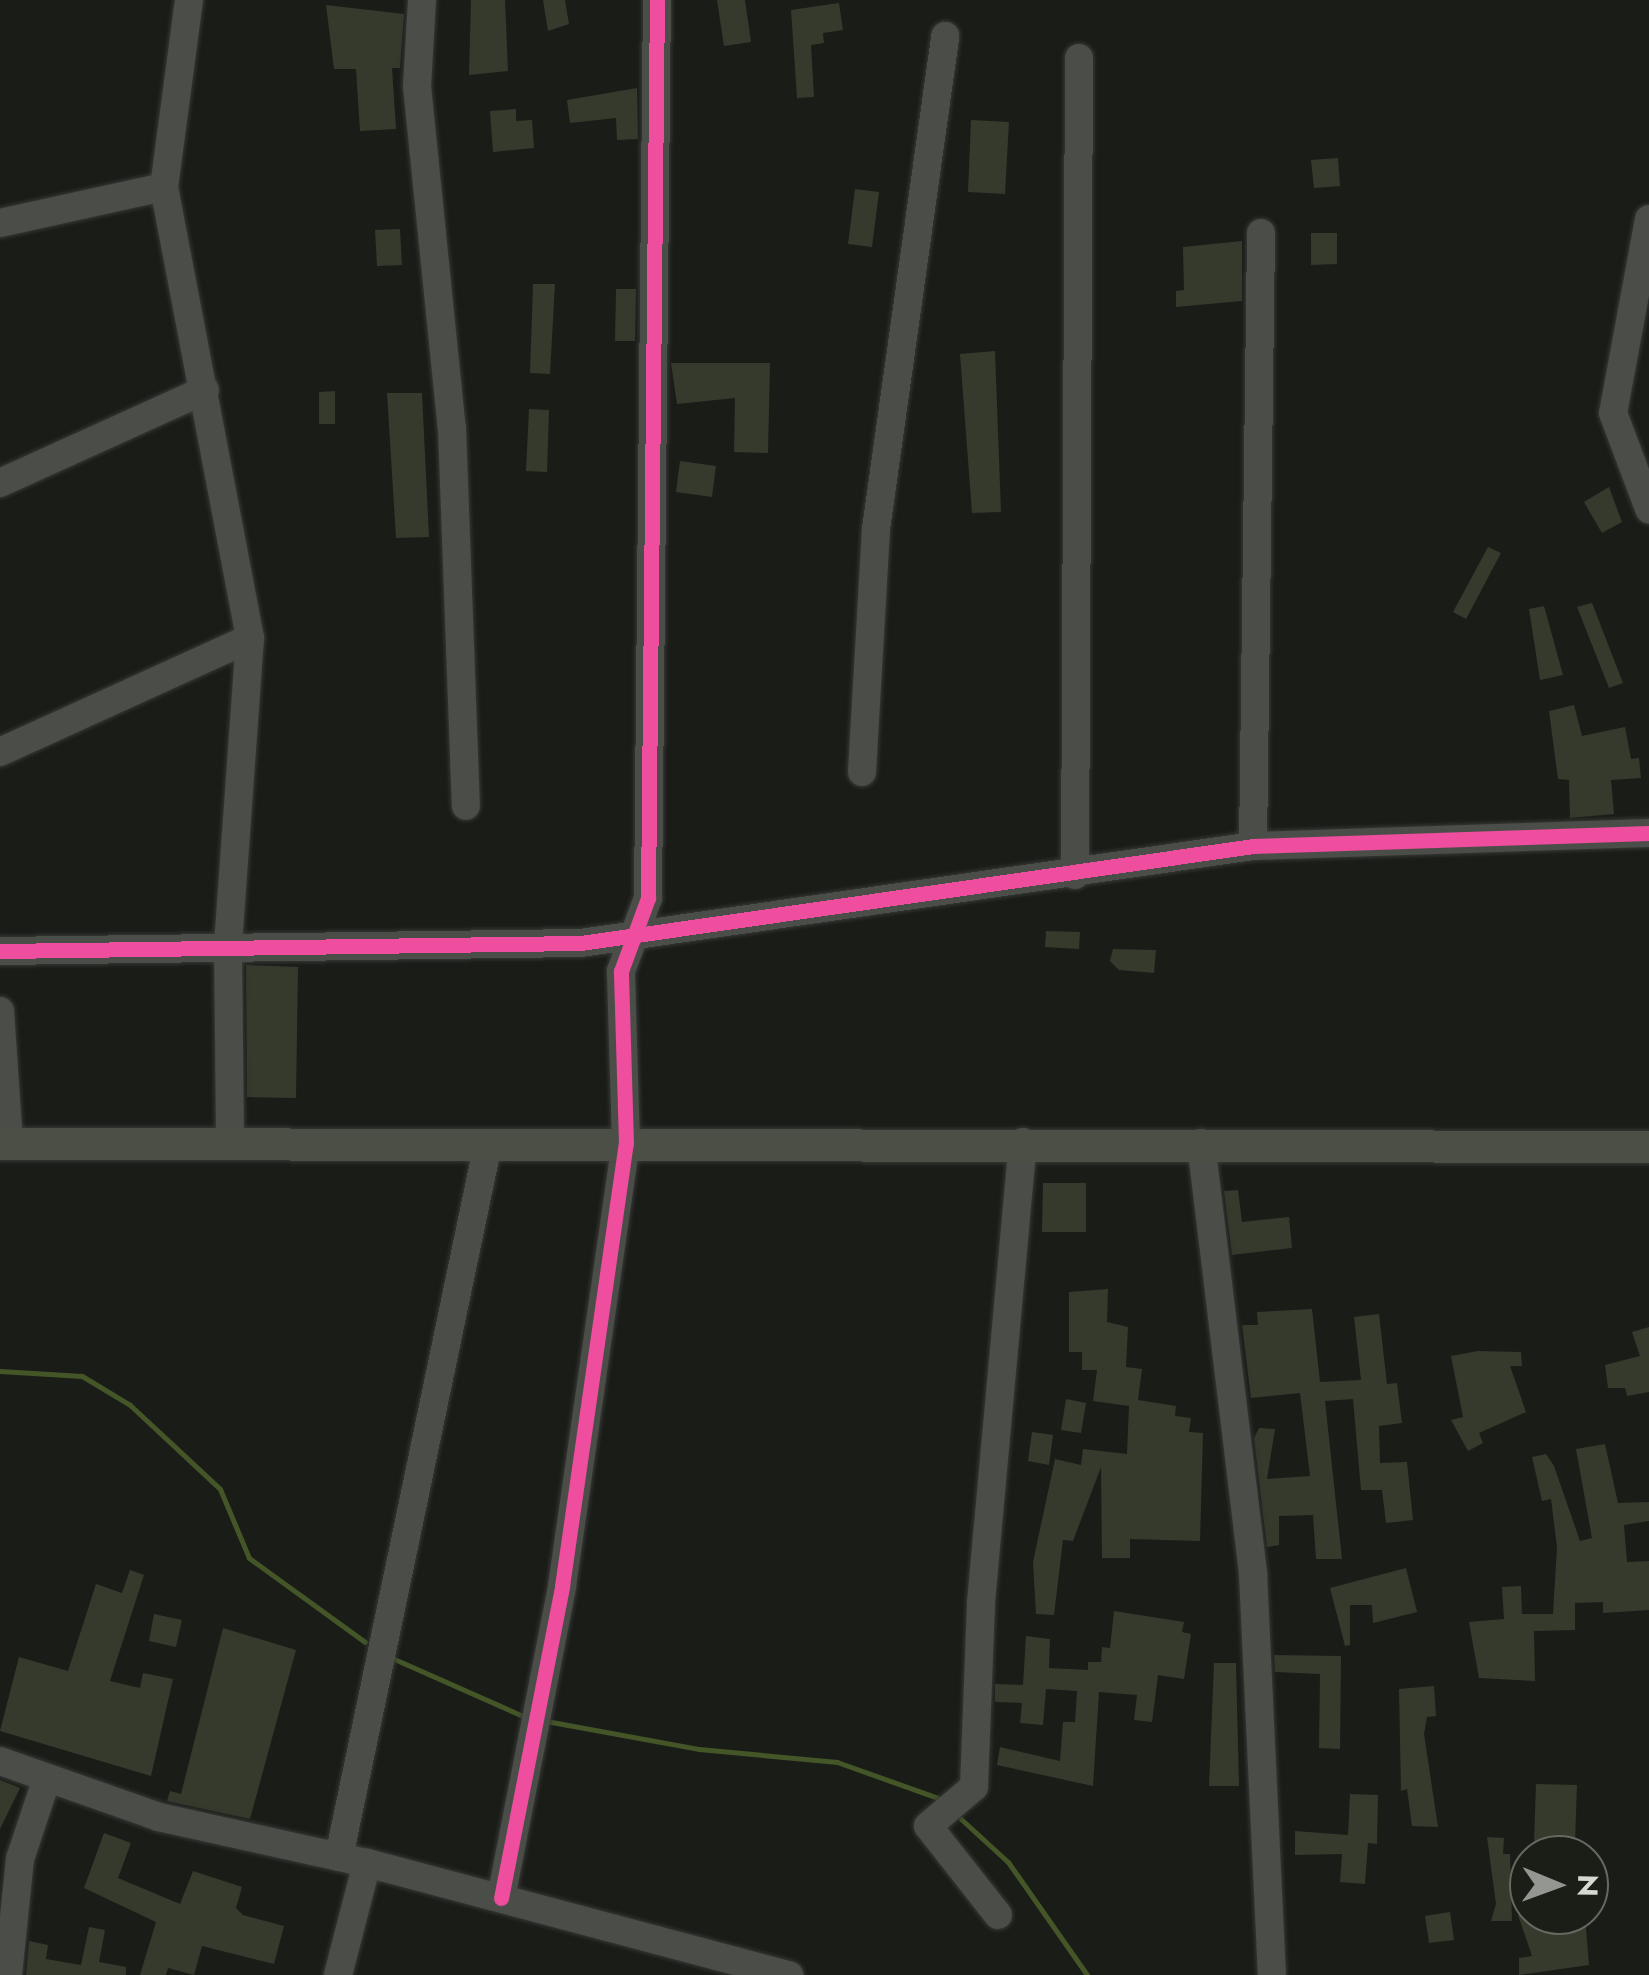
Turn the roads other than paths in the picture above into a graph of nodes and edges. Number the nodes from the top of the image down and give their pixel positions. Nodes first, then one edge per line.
1 (189, 0) edge
2 (422, 0) edge
3 (657, 0) edge
4 (945, 36) dead end
5 (1079, 58) dead end
6 (164, 187) junction
7 (1649, 219) edge
8 (0, 223) edge
9 (1261, 233) dead end
10 (205, 390) junction
11 (0, 483) edge
12 (1649, 508) edge
13 (250, 638) junction
14 (0, 752) edge
15 (862, 772) dead end
16 (466, 806) dead end
17 (1649, 833) edge
18 (1253, 846) junction
19 (1076, 876) junction
20 (632, 939) junction
21 (228, 944) junction
22 (0, 951) edge
23 (0, 1010) edge
24 (1023, 1142) junction
25 (5, 1144) edge
26 (488, 1144) junction
27 (626, 1144) junction
28 (1201, 1144) junction
29 (230, 1145) junction
30 (1649, 1148) edge
31 (0, 1761) edge
32 (47, 1778) junction
33 (353, 1860) junction
34 (501, 1898) junction
35 (998, 1915) dead end
36 (8, 1975) edge
37 (338, 1975) edge
38 (789, 1975) edge
39 (1272, 1975) edge

1 - 6 street
2 - 16 street
3 - 20 street
4 - 15 street
5 - 19 street
6 - 8 street
6 - 10 street
7 - 12 street
9 - 18 street
10 - 11 street
10 - 13 street
13 - 14 street
13 - 21 street
17 - 18 street
18 - 19 street
19 - 20 street
20 - 21 street
20 - 27 street
21 - 22 street
21 - 29 street
23 - 25 street
24 - 27 main road
24 - 28 main road
24 - 35 street
25 - 29 main road
26 - 27 main road
26 - 29 main road
26 - 33 street
27 - 34 street
28 - 30 main road
28 - 39 street
31 - 32 street
32 - 33 street
32 - 36 street
33 - 34 street
33 - 37 street
34 - 38 street

